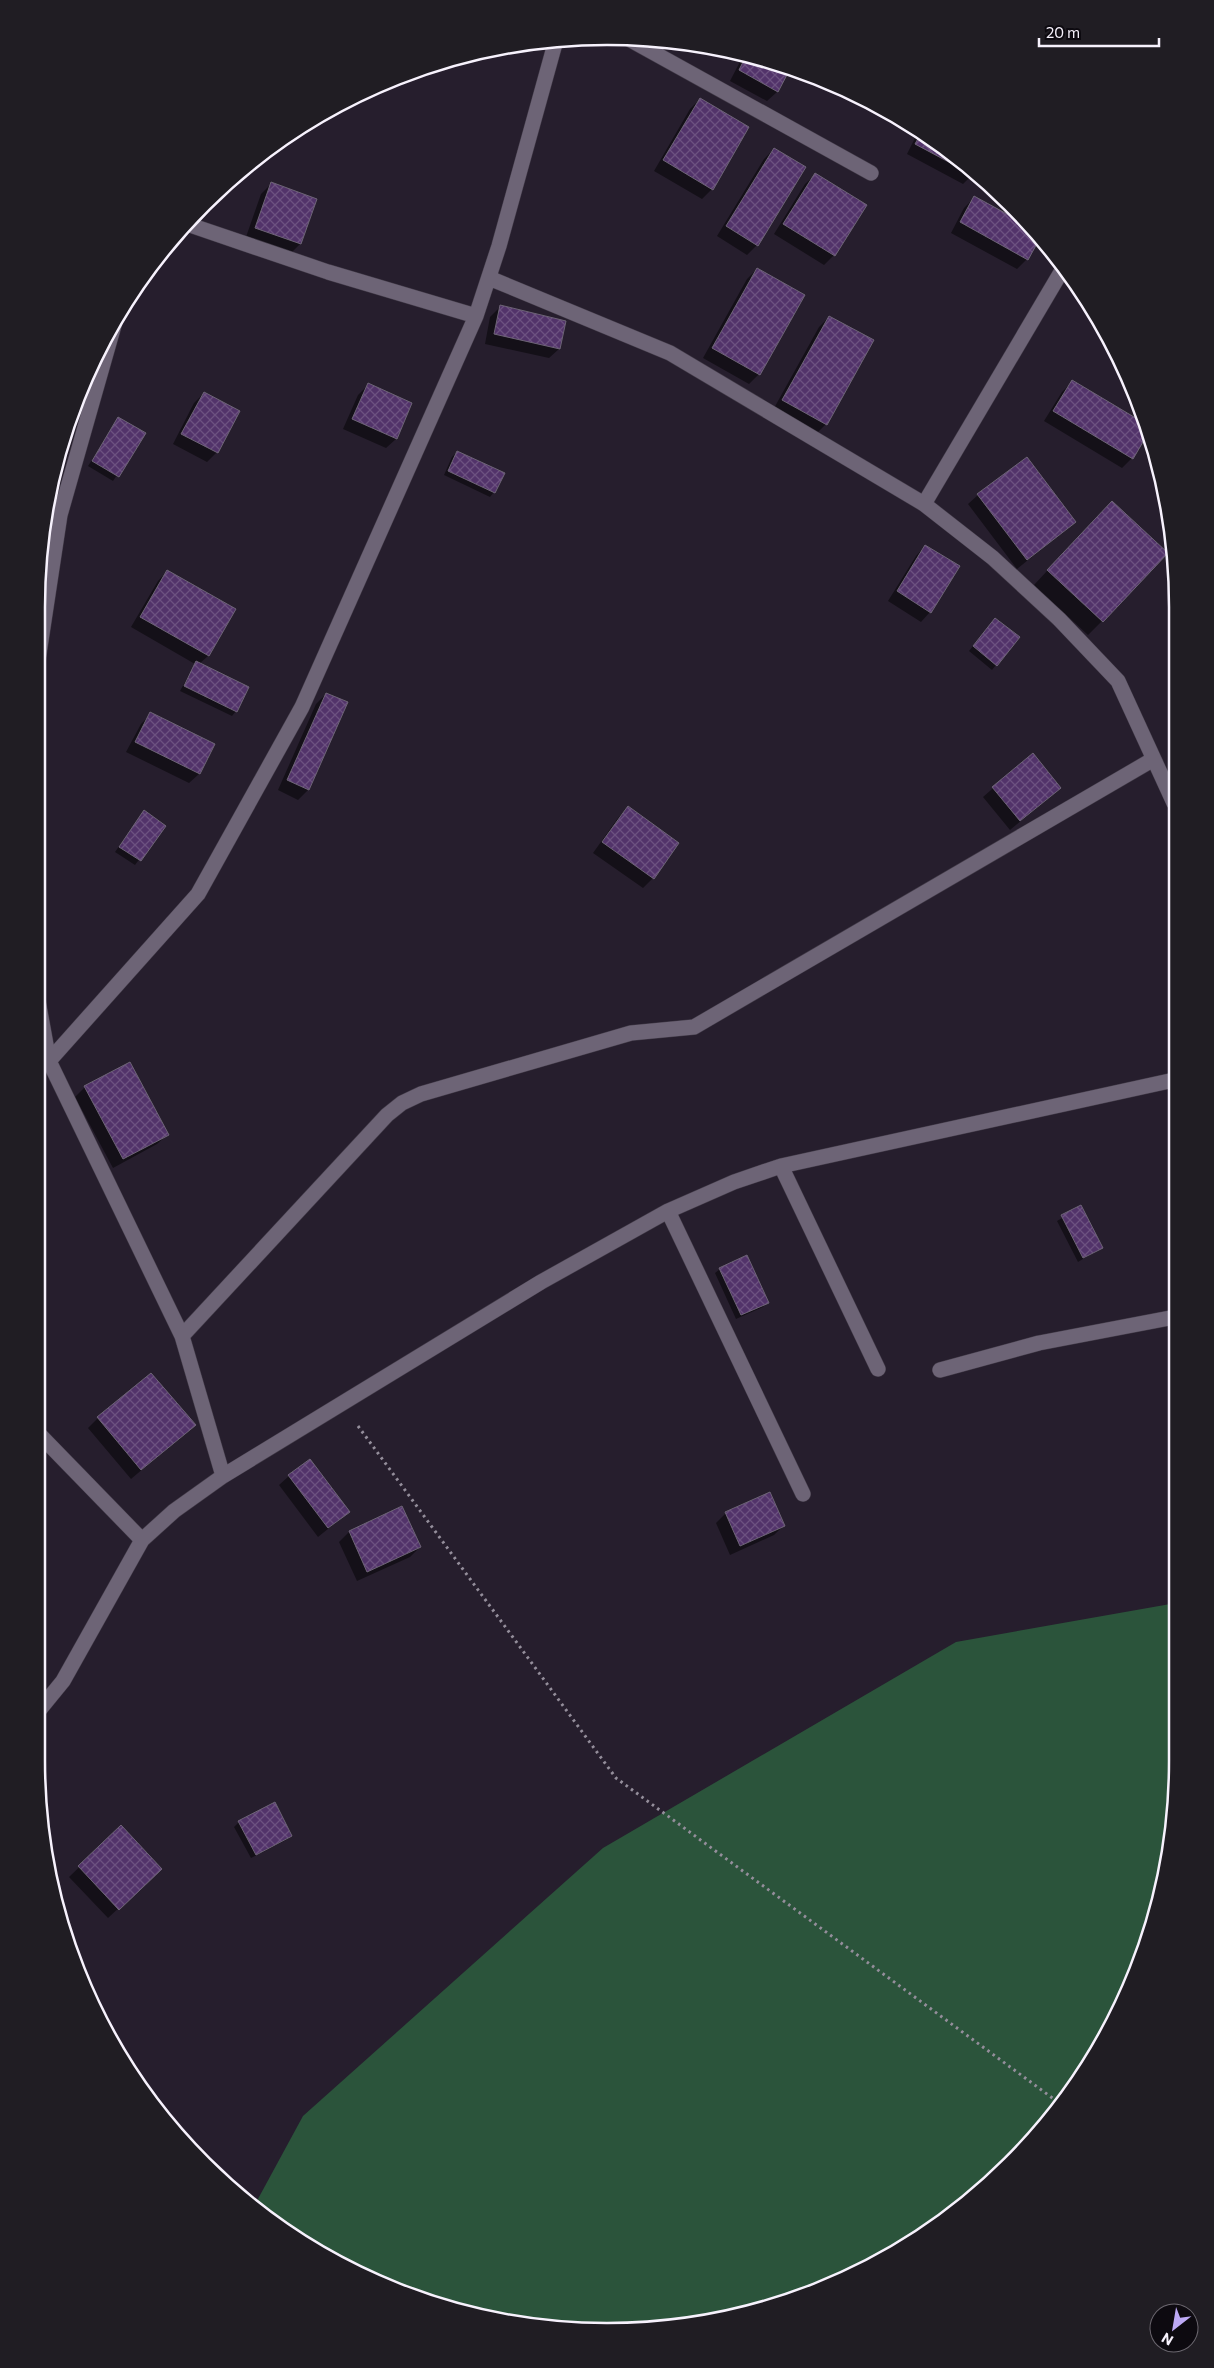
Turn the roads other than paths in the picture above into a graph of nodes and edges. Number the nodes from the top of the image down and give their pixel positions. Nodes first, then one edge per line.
1 (641, 46) edge
2 (554, 48) edge
3 (871, 173) dead end
4 (194, 226) edge
5 (1060, 274) edge
6 (489, 278) junction
7 (476, 316) junction
8 (107, 351) edge
9 (924, 504) junction
10 (45, 614) edge
11 (1152, 760) junction
12 (1169, 793) edge
13 (45, 1062) edge
14 (45, 1068) edge
15 (1169, 1081) edge
16 (781, 1166) junction
17 (668, 1212) junction
18 (1169, 1318) edge
19 (182, 1336) junction
20 (878, 1369) dead end
21 (940, 1370) dead end
22 (45, 1440) edge
23 (223, 1476) junction
24 (802, 1494) dead end
25 (142, 1540) junction
26 (45, 1703) edge

1 - 3 street
2 - 6 street
4 - 7 street
5 - 9 street
6 - 7 street
6 - 9 street
7 - 13 street
8 - 10 street
9 - 11 street
11 - 12 street
11 - 19 street
14 - 19 street
15 - 16 street
16 - 17 street
16 - 20 street
17 - 23 street
17 - 24 street
18 - 21 street
19 - 23 street
22 - 25 street
23 - 25 street
25 - 26 street

